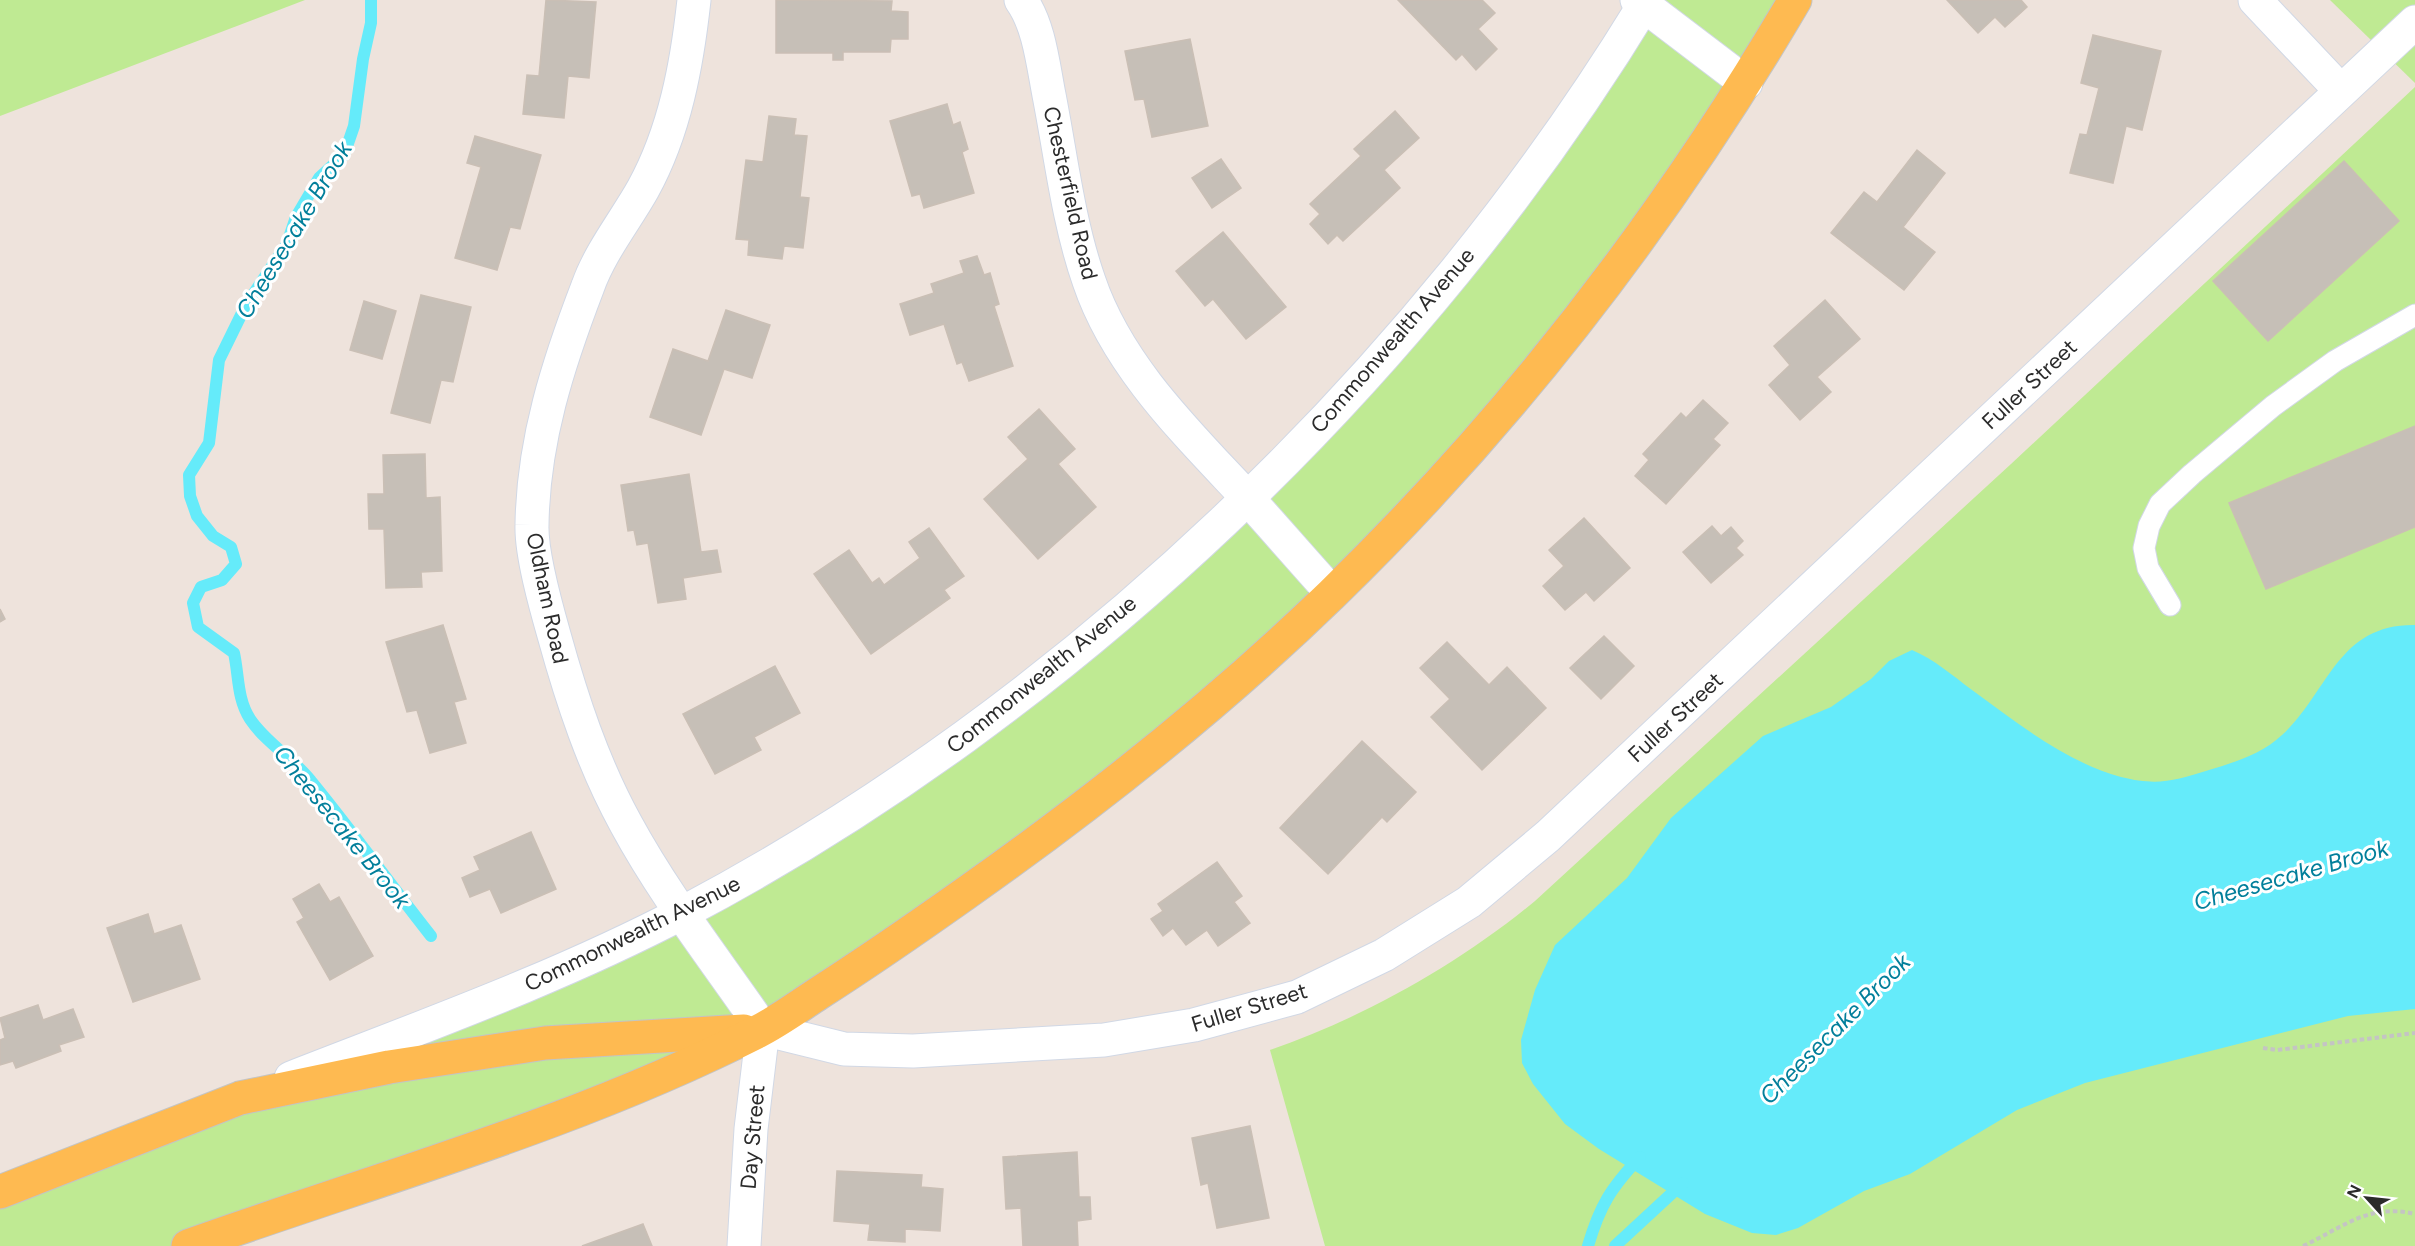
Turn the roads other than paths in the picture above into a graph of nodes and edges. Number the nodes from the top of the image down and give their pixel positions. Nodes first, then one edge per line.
1 (694, 0) edge
2 (1021, 0) edge
3 (1795, 0) edge
4 (2255, 0) edge
5 (1642, 2) edge
6 (2415, 22) edge
7 (1746, 83) junction
8 (2341, 91) junction
9 (2415, 315) edge
10 (1248, 499) junction
11 (1332, 593) junction
12 (2170, 605) dead end
13 (682, 912) junction
14 (763, 1029) junction
15 (240, 1098) junction
16 (0, 1192) edge
17 (188, 1246) edge
18 (744, 1246) edge

1 - 13 street, Oldham Road
2 - 10 street, Chesterfield Road
3 - 7 main road, Commonwealth Avenue
4 - 8 street
5 - 7 street
5 - 10 street, Commonwealth Avenue
6 - 8 street, Fuller Street
7 - 11 main road, Commonwealth Avenue
8 - 14 street, Fuller Street
9 - 12 lane
10 - 11 street, Chesterfield Road
10 - 13 street, Commonwealth Avenue
11 - 14 main road, Commonwealth Avenue
13 - 14 street, Oldham Road
13 - 15 street, Commonwealth Avenue
14 - 15 main road, Commonwealth Avenue
14 - 17 main road, Commonwealth Avenue
14 - 18 street, Day Street
15 - 16 main road, Commonwealth Avenue

